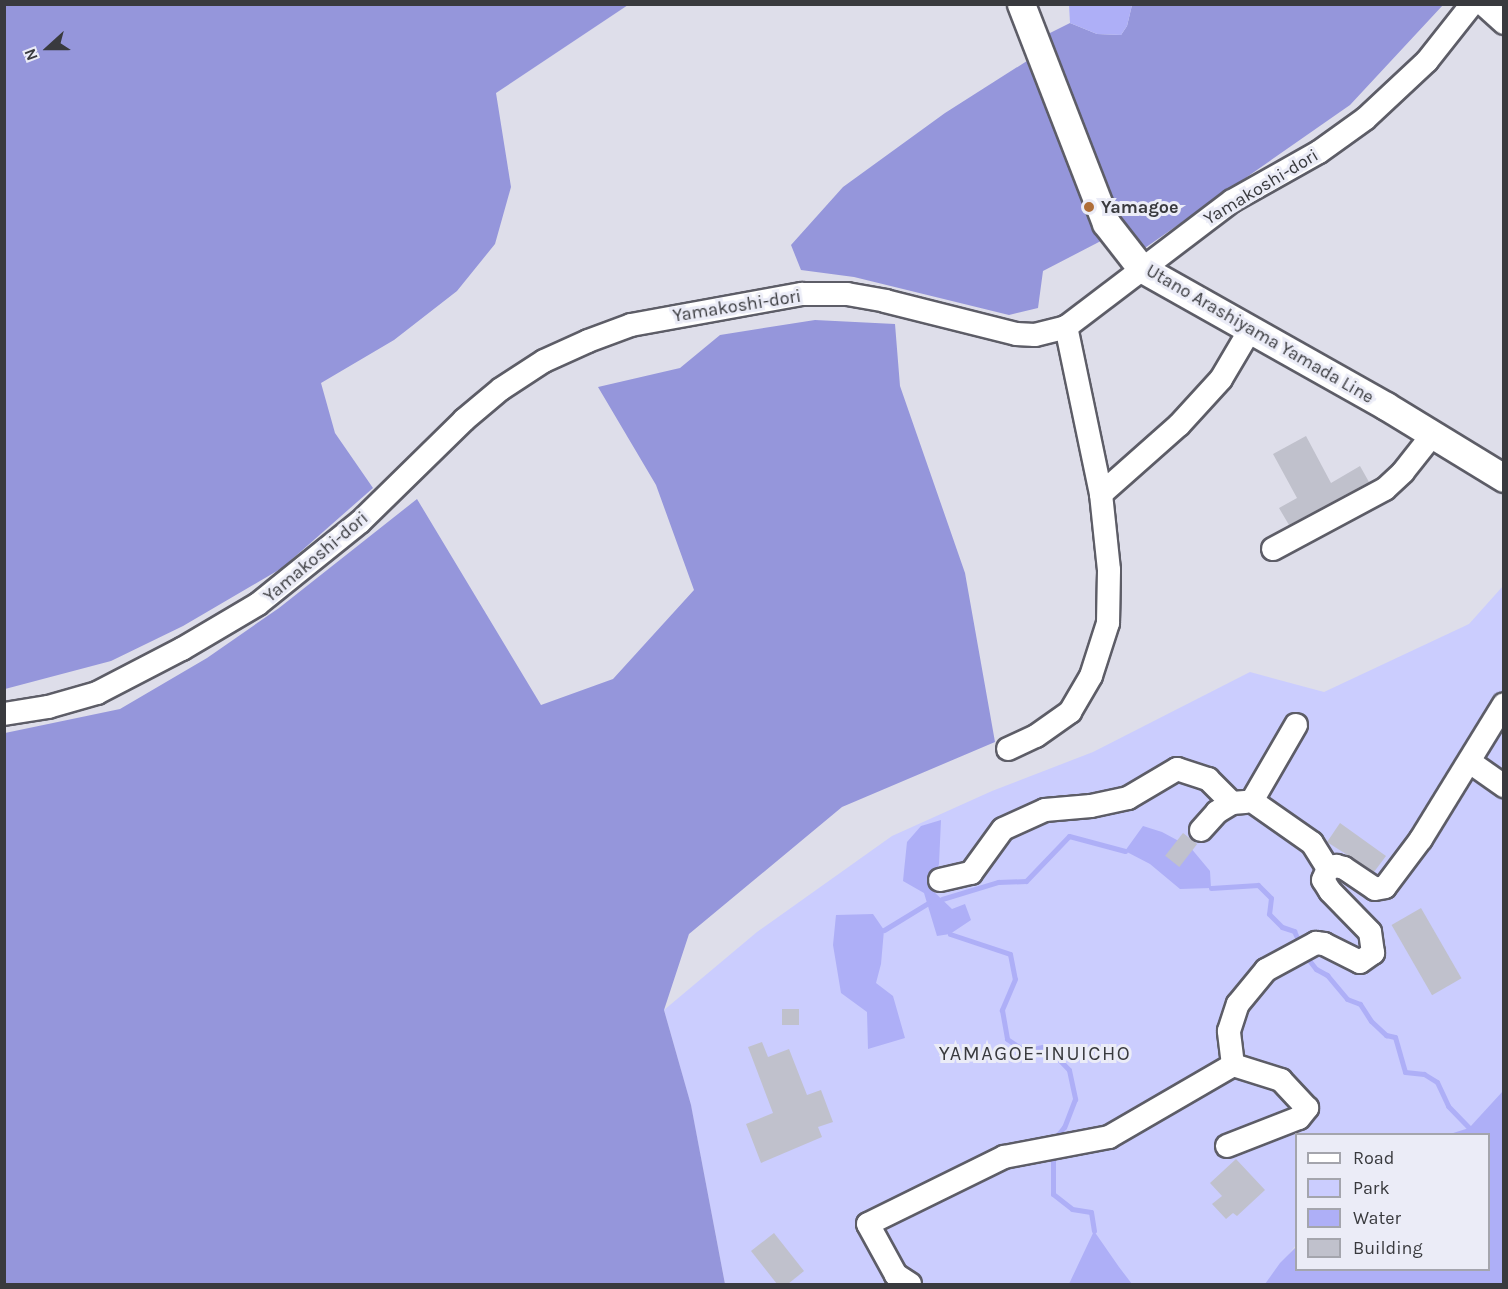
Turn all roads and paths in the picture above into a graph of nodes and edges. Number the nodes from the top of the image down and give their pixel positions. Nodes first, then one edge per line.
1 (1021, 4) edge
2 (1472, 4) edge
3 (1484, 4) edge
4 (1503, 23) edge
5 (1141, 268) junction
6 (1066, 327) junction
7 (1250, 330) junction
8 (1433, 434) junction
9 (1503, 478) edge
10 (1101, 494) junction
11 (1273, 549) dead end
12 (1503, 704) edge
13 (4, 714) edge
14 (1296, 725) dead end
15 (1008, 749) dead end
16 (1470, 762) junction
17 (1503, 786) edge
18 (1242, 802) junction
19 (1201, 830) dead end
20 (1328, 869) junction
21 (940, 880) dead end
22 (1233, 1065) junction
23 (1227, 1146) dead end
24 (910, 1284) edge

1 - 5 main road, Utano Arashiyama Yamada Line
2 - 5 street, Yamakoshi-dori
3 - 4 street
5 - 6 street, Yamakoshi-dori
5 - 7 main road, Utano Arashiyama Yamada Line
6 - 10 street
6 - 13 street, Yamakoshi-dori
7 - 8 main road, Utano Arashiyama Yamada Line
7 - 10 street
8 - 9 main road, Utano Arashiyama Yamada Line
8 - 11 street
10 - 15 street
12 - 16 street
14 - 18 street
16 - 17 street
16 - 20 street
18 - 19 street
18 - 20 street
18 - 21 street
20 - 22 street
22 - 23 street
22 - 24 street

